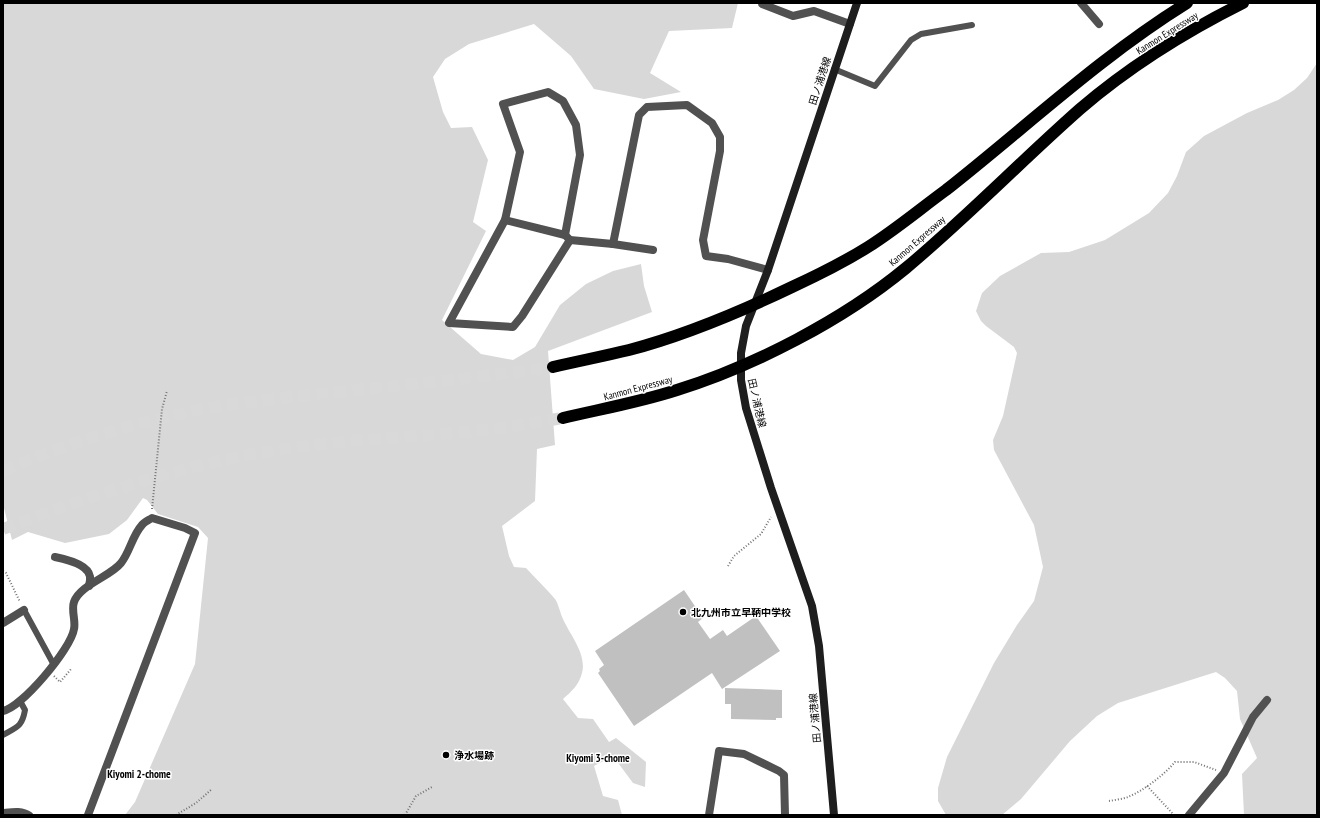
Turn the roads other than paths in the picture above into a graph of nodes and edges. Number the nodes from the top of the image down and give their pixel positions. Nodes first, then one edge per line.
1 (762, 3) edge
2 (857, 3) edge
3 (1081, 3) edge
4 (1187, 3) edge
5 (1243, 3) edge
6 (850, 24) junction
7 (1099, 24) dead end
8 (972, 25) dead end
9 (834, 69) junction
10 (504, 220) junction
11 (568, 238) junction
12 (613, 244) junction
13 (653, 250) dead end
14 (768, 270) junction
15 (553, 367) tunnel mouth
16 (563, 418) tunnel mouth
17 (55, 557) dead end
18 (89, 586) junction
19 (24, 610) joint
20 (3, 623) edge
21 (51, 668) junction
22 (1267, 700) dead end
23 (20, 701) junction
24 (3, 711) edge
25 (3, 735) edge
26 (3, 812) edge
27 (30, 815) edge
28 (88, 815) edge
29 (709, 815) edge
30 (785, 815) edge
31 (834, 815) edge
32 (1189, 815) edge

1 - 6 street
2 - 6 main road, 田ノ浦港線
3 - 7 street
4 - 15 highway, Kanmon Expressway
5 - 16 highway, Kanmon Expressway
6 - 9 main road, 田ノ浦港線
8 - 9 lane
9 - 14 main road, 田ノ浦港線
10 - 11 street
10 - 11 street
10 - 11 street
11 - 12 street
12 - 13 street
12 - 14 street
14 - 31 main road, 田ノ浦港線
17 - 18 street
18 - 21 street
18 - 28 street
19 - 20 street
19 - 21 lane
21 - 23 street
22 - 32 street
23 - 24 street
23 - 25 lane
26 - 27 lane
29 - 30 street

